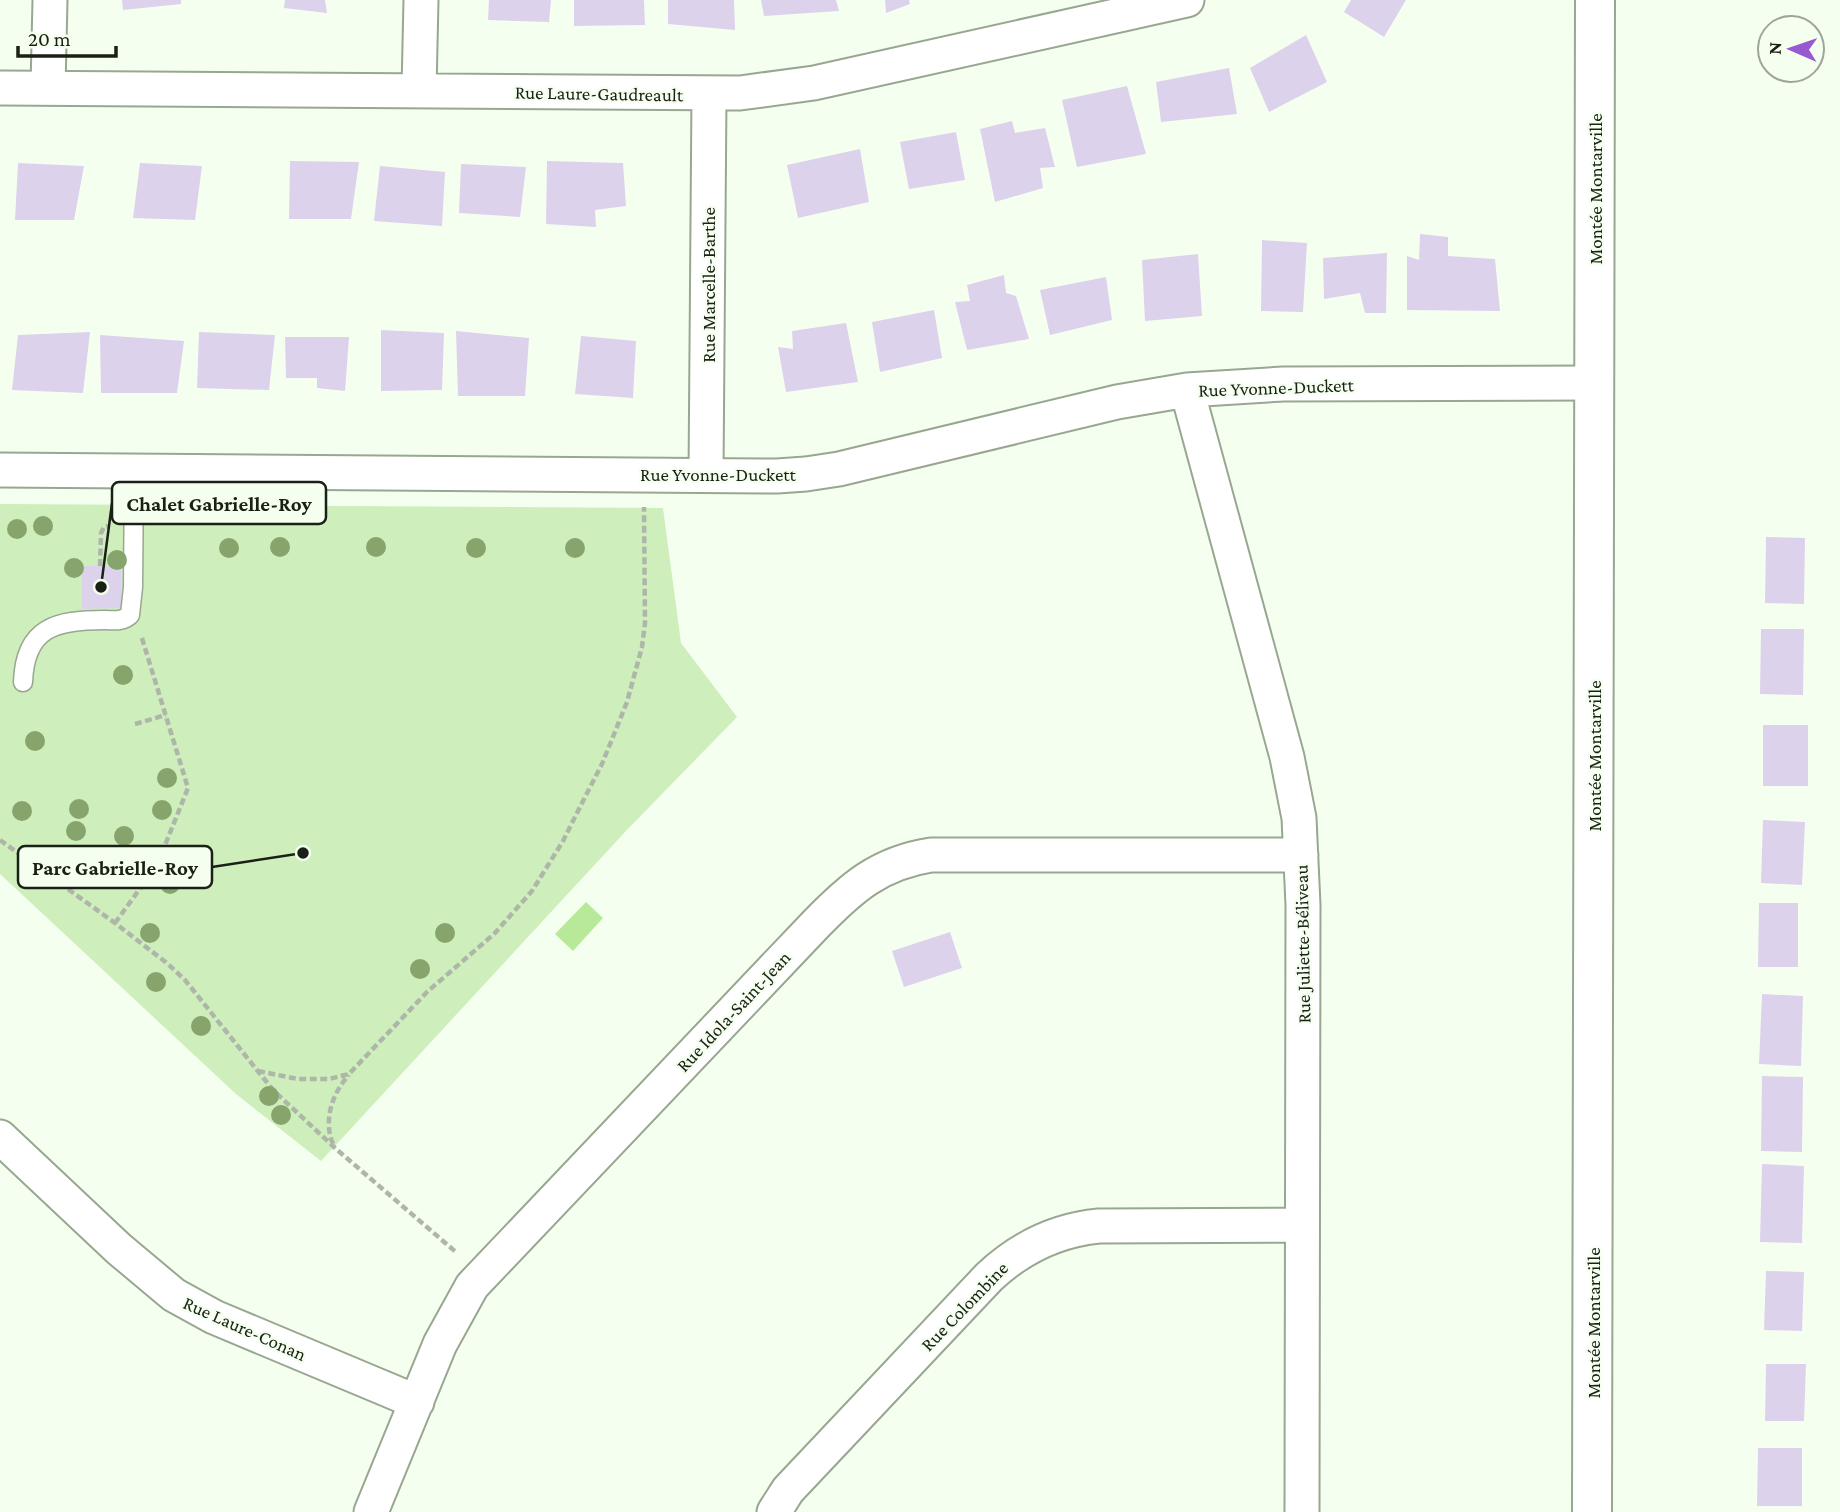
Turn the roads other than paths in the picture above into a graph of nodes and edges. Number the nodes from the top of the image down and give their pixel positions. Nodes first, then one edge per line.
1 (50, 0) edge
2 (421, 0) edge
3 (1187, 0) edge
4 (1595, 0) edge
5 (0, 88) edge
6 (48, 88) junction
7 (419, 90) junction
8 (709, 94) junction
9 (1595, 383) junction
10 (1187, 390) junction
11 (0, 470) edge
12 (134, 471) junction
13 (706, 475) junction
14 (23, 682) dead end
15 (1301, 855) junction
16 (0, 1138) edge
17 (1302, 1225) junction
18 (417, 1402) junction
19 (371, 1512) edge
20 (774, 1512) edge
21 (1301, 1512) edge
22 (1592, 1512) edge

1 - 6 street
2 - 7 street
3 - 8 street, Rue Laure-Gaudreault
4 - 9 street, Montée Montarville
5 - 6 street, Rue Laure-Gaudreault
6 - 7 street, Rue Laure-Gaudreault
7 - 8 street, Rue Laure-Gaudreault
8 - 13 street, Rue Marcelle-Barthe
9 - 10 street, Rue Yvonne-Duckett
9 - 22 street, Montée Montarville
10 - 13 street, Rue Yvonne-Duckett
10 - 15 street, Rue Juliette-Béliveau
11 - 12 street, Rue Yvonne-Duckett
12 - 13 street, Rue Yvonne-Duckett
12 - 14 lane
15 - 17 street, Rue Juliette-Béliveau
15 - 18 street, Rue Idola-Saint-Jean
16 - 18 street, Rue Laure-Conan
17 - 20 street, Rue Colombine
17 - 21 street, Rue Juliette-Béliveau
18 - 19 street, Rue Idola-Saint-Jean

